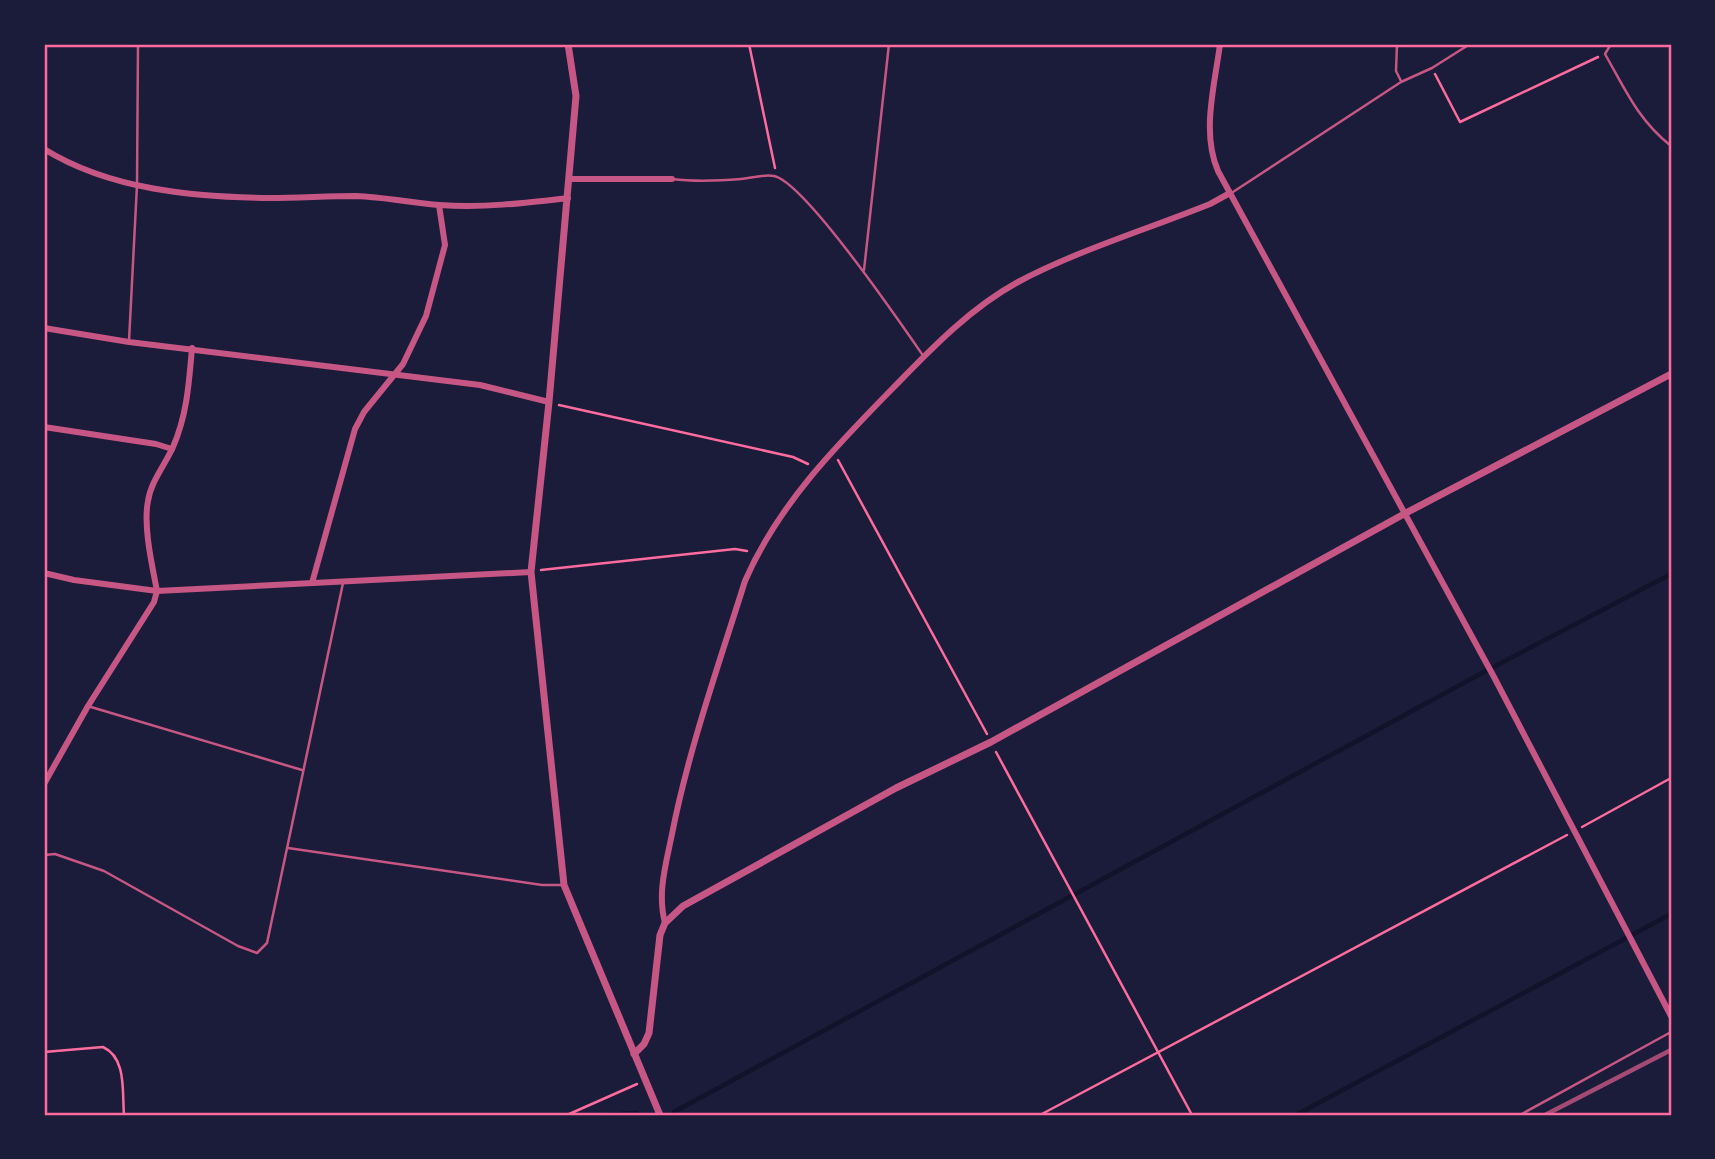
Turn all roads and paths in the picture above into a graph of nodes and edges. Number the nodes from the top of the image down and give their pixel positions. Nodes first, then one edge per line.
1 (138, 44) edge
2 (568, 44) edge
3 (749, 44) edge
4 (889, 44) edge
5 (1220, 44) edge
6 (1397, 44) edge
7 (1470, 44) edge
8 (1611, 44) edge
9 (1605, 54) junction
10 (1432, 68) junction
11 (1401, 82) junction
12 (1671, 146) edge
13 (44, 149) edge
14 (778, 178) junction
15 (570, 179) junction
16 (672, 179) joint
17 (137, 185) junction
18 (1230, 193) junction
19 (568, 198) junction
20 (439, 205) junction
21 (864, 270) junction
22 (44, 328) edge
23 (129, 342) junction
24 (192, 348) junction
25 (924, 357) junction
26 (1671, 374) edge
27 (395, 375) junction
28 (549, 402) junction
29 (44, 427) edge
30 (172, 449) junction
31 (832, 452) junction
32 (818, 467) junction
33 (1404, 514) junction
34 (757, 552) junction
35 (531, 572) junction
36 (44, 573) edge
37 (312, 583) junction
38 (343, 583) junction
39 (157, 591) junction
40 (88, 706) junction
41 (991, 742) junction
42 (302, 770) junction
43 (1671, 778) edge
44 (44, 784) edge
45 (1573, 831) junction
46 (288, 848) junction
47 (44, 855) edge
48 (564, 885) junction
49 (665, 923) junction
50 (1671, 1016) edge
51 (1671, 1032) edge
52 (44, 1052) edge
53 (1157, 1052) junction
54 (634, 1054) junction
55 (645, 1081) junction
56 (124, 1115) edge
57 (567, 1115) edge
58 (660, 1115) edge
59 (1040, 1115) edge
60 (1192, 1115) edge
61 (1520, 1115) edge

1 - 17 lane
2 - 15 street
3 - 14 path
4 - 21 lane
5 - 18 street
6 - 11 lane
7 - 10 lane
8 - 9 lane
9 - 10 path
9 - 12 lane
10 - 11 lane
11 - 18 lane
13 - 17 street
14 - 16 lane
14 - 21 lane
15 - 16 street
15 - 19 street
17 - 20 street
17 - 23 lane
18 - 25 street
18 - 33 street
19 - 20 street
19 - 28 street
20 - 27 street
21 - 25 lane
22 - 23 street
23 - 24 street
24 - 27 street
24 - 30 street
25 - 31 street
26 - 33 street
27 - 28 street
27 - 37 street
28 - 32 path
28 - 35 street
29 - 30 street
30 - 39 street
31 - 32 street
31 - 41 path
32 - 34 street
33 - 41 street
33 - 45 street
34 - 35 path
34 - 49 street
35 - 38 street
35 - 48 street
36 - 39 street
37 - 38 street
37 - 39 street
38 - 42 lane
39 - 40 street
40 - 42 lane
40 - 44 street
41 - 49 street
41 - 53 path
42 - 46 lane
43 - 45 path
45 - 50 street
45 - 53 path
46 - 47 lane
46 - 48 lane
48 - 54 street
49 - 54 street
51 - 61 lane
52 - 56 path
53 - 59 path
53 - 60 path
54 - 55 street
55 - 57 path
55 - 58 street

